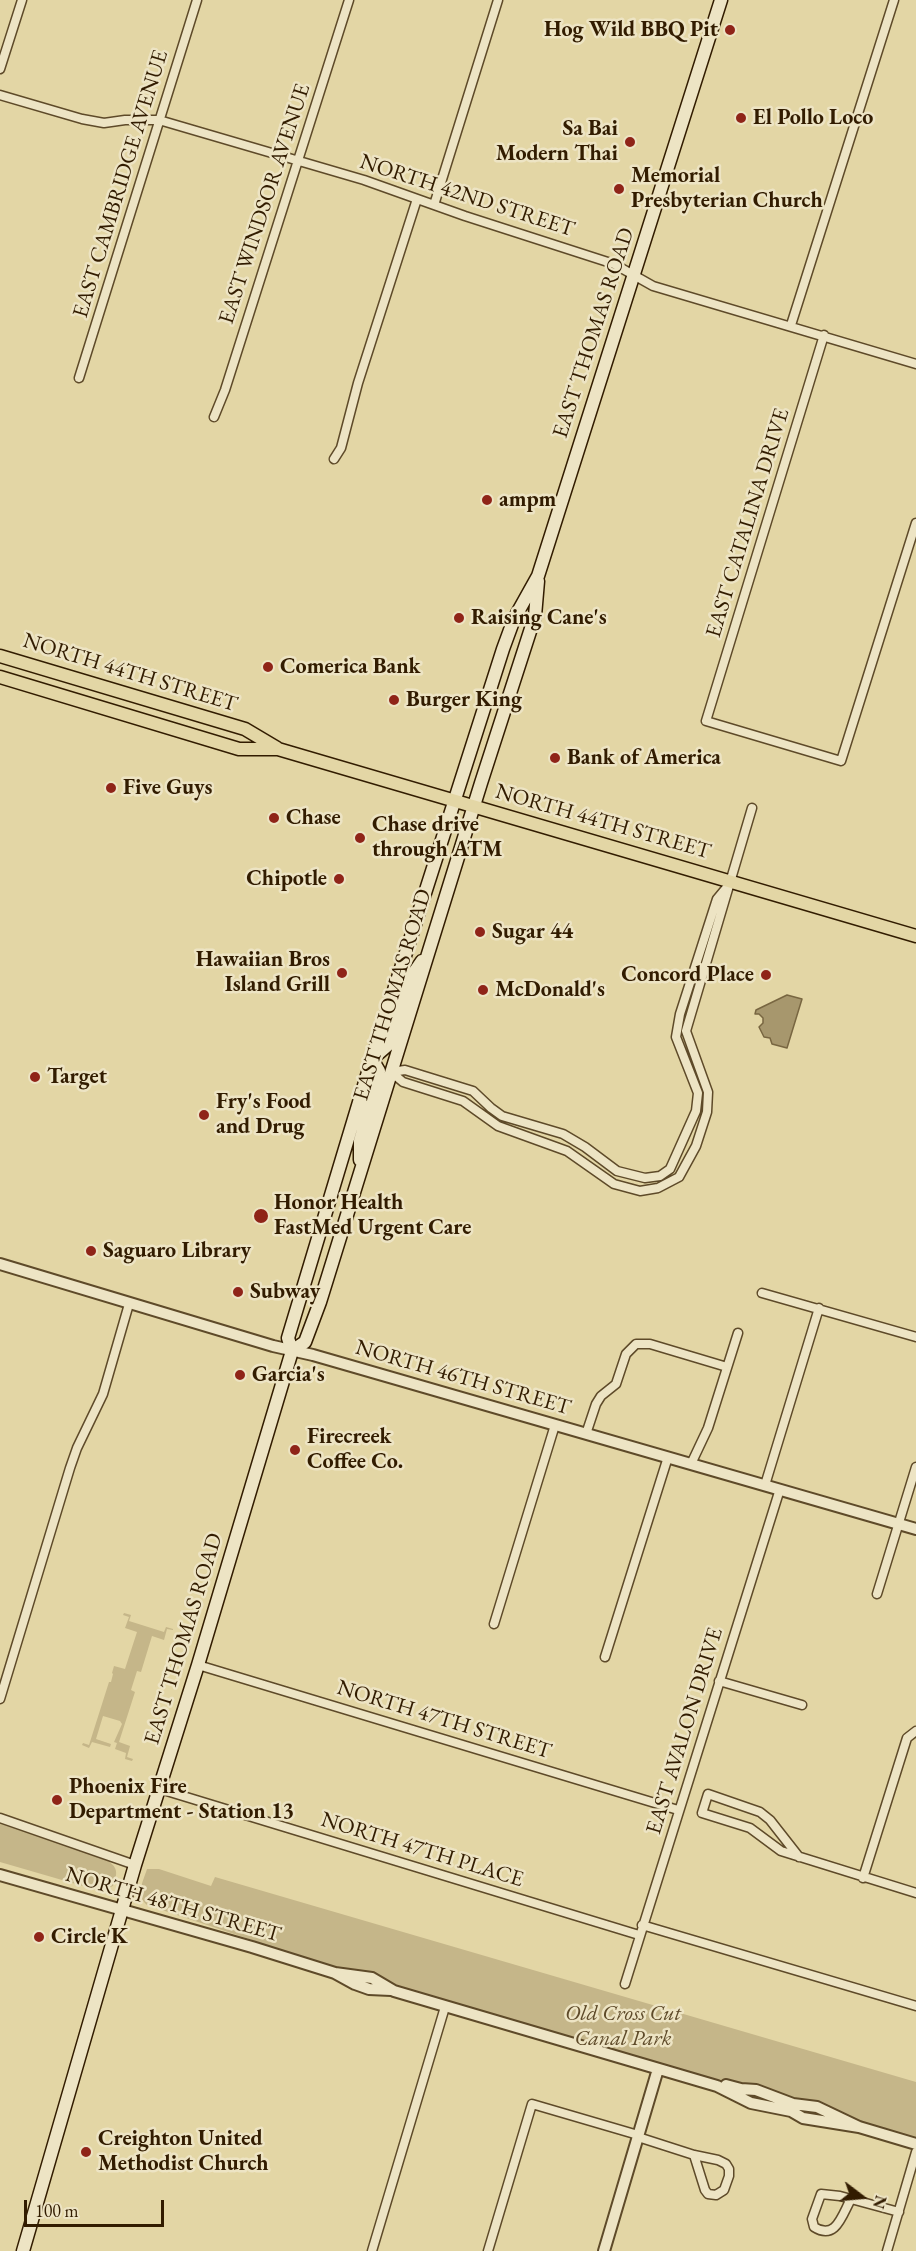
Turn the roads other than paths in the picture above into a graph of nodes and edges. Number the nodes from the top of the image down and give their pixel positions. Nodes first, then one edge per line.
1 (21, 0) edge
2 (197, 0) edge
3 (349, 0) edge
4 (498, 0) edge
5 (721, 0) edge
6 (894, 0) edge
7 (0, 69) edge
8 (0, 95) edge
9 (159, 120) junction
10 (298, 160) junction
11 (417, 199) junction
12 (434, 205) junction
13 (635, 276) junction
14 (791, 326) junction
15 (824, 335) junction
16 (916, 362) edge
17 (79, 378) dead end
18 (214, 417) dead end
19 (334, 459) dead end
20 (916, 523) edge
21 (538, 576) junction
22 (0, 656) edge
23 (0, 677) edge
24 (278, 749) junction
25 (455, 801) junction
26 (474, 806) junction
27 (752, 808) dead end
28 (730, 882) junction
29 (916, 936) edge
30 (429, 952) junction
31 (372, 1059) junction
32 (391, 1072) junction
33 (360, 1173) junction
34 (0, 1265) edge
35 (762, 1293) dead end
36 (129, 1304) junction
37 (819, 1308) junction
38 (738, 1334) dead end
39 (916, 1337) edge
40 (292, 1351) junction
41 (727, 1367) junction
42 (555, 1425) junction
43 (586, 1434) junction
44 (669, 1457) junction
45 (691, 1464) junction
46 (916, 1467) edge
47 (765, 1485) junction
48 (780, 1489) junction
49 (898, 1523) junction
50 (916, 1529) edge
51 (877, 1594) dead end
52 (494, 1624) dead end
53 (605, 1657) dead end
54 (198, 1665) junction
55 (719, 1680) junction
56 (0, 1699) edge
57 (802, 1705) dead end
58 (916, 1731) edge
59 (160, 1789) junction
60 (678, 1810) junction
61 (0, 1818) edge
62 (799, 1857) junction
63 (135, 1865) junction
64 (0, 1875) edge
65 (863, 1878) junction
66 (916, 1893) edge
67 (122, 1909) junction
68 (642, 1925) junction
69 (639, 1935) junction
70 (625, 1984) dead end
71 (916, 2006) edge
72 (445, 2007) junction
73 (658, 2068) junction
74 (638, 2136) junction
75 (916, 2144) edge
76 (916, 2152) edge
77 (694, 2155) junction
78 (851, 2199) junction
79 (898, 2212) junction
80 (23, 2251) edge
81 (372, 2251) edge
82 (488, 2251) edge
83 (604, 2251) edge
84 (887, 2251) edge

1 - 7 street
2 - 9 street, EAST CAMBRIDGE AVENUE
3 - 10 street, EAST WINDSOR AVENUE
4 - 12 street
5 - 13 main road, EAST THOMAS ROAD
6 - 14 street
8 - 9 street, NORTH 42ND STREET
9 - 10 street, NORTH 42ND STREET
9 - 17 street, EAST CAMBRIDGE AVENUE
10 - 11 street, NORTH 42ND STREET
10 - 18 street, EAST WINDSOR AVENUE
11 - 12 street, NORTH 42ND STREET
11 - 19 street
12 - 13 street, NORTH 42ND STREET
13 - 14 street, NORTH 42ND STREET
13 - 21 main road, EAST THOMAS ROAD
14 - 15 street, NORTH 42ND STREET
15 - 16 street, NORTH 42ND STREET
15 - 20 street, EAST CATALINA DRIVE
21 - 25 main road, EAST THOMAS ROAD
21 - 26 main road, EAST THOMAS ROAD
22 - 24 main road, NORTH 44TH STREET
23 - 24 main road, NORTH 44TH STREET
24 - 25 main road, NORTH 44TH STREET
25 - 26 main road, NORTH 44TH STREET
25 - 31 main road, EAST THOMAS ROAD
26 - 28 main road, NORTH 44TH STREET
26 - 30 main road, EAST THOMAS ROAD
27 - 28 street
28 - 29 main road, NORTH 44TH STREET
28 - 32 street
28 - 32 street
30 - 31 main road
30 - 32 main road, EAST THOMAS ROAD
31 - 33 main road
31 - 40 main road, EAST THOMAS ROAD
32 - 33 main road, EAST THOMAS ROAD
33 - 40 main road, EAST THOMAS ROAD
34 - 36 street, NORTH 46TH STREET
35 - 37 street
36 - 40 street, NORTH 46TH STREET
36 - 56 street
37 - 39 street
37 - 47 street
38 - 41 street
40 - 42 street, NORTH 46TH STREET
40 - 54 main road, EAST THOMAS ROAD
41 - 43 street
41 - 45 street
42 - 43 street, NORTH 46TH STREET
42 - 52 street
43 - 44 street, NORTH 46TH STREET
44 - 45 street, NORTH 46TH STREET
44 - 53 street
45 - 47 street, NORTH 46TH STREET
46 - 49 street
47 - 48 street, NORTH 46TH STREET
48 - 49 street, NORTH 46TH STREET
48 - 55 street, EAST AVALON DRIVE
49 - 50 street, NORTH 46TH STREET
49 - 51 street
54 - 59 main road, EAST THOMAS ROAD
54 - 60 street, NORTH 47TH STREET
55 - 57 street
55 - 60 street, EAST AVALON DRIVE
58 - 65 street
59 - 63 main road, EAST THOMAS ROAD
59 - 69 street, NORTH 47TH PLACE
60 - 68 street, EAST AVALON DRIVE
61 - 63 street
62 - 62 street
62 - 65 street
63 - 67 main road, EAST THOMAS ROAD
64 - 67 street, NORTH 48TH STREET
65 - 66 street
67 - 72 street, NORTH 48TH STREET
67 - 80 main road, EAST THOMAS ROAD
68 - 69 street, EAST AVALON DRIVE
68 - 71 street
69 - 70 street, EAST AVALON DRIVE
72 - 73 street, NORTH 48TH STREET
72 - 81 street
73 - 74 street
73 - 75 street, NORTH 48TH STREET
74 - 77 street
74 - 82 street
74 - 83 street
76 - 79 street
77 - 77 street
78 - 78 street
78 - 79 street
79 - 84 street

